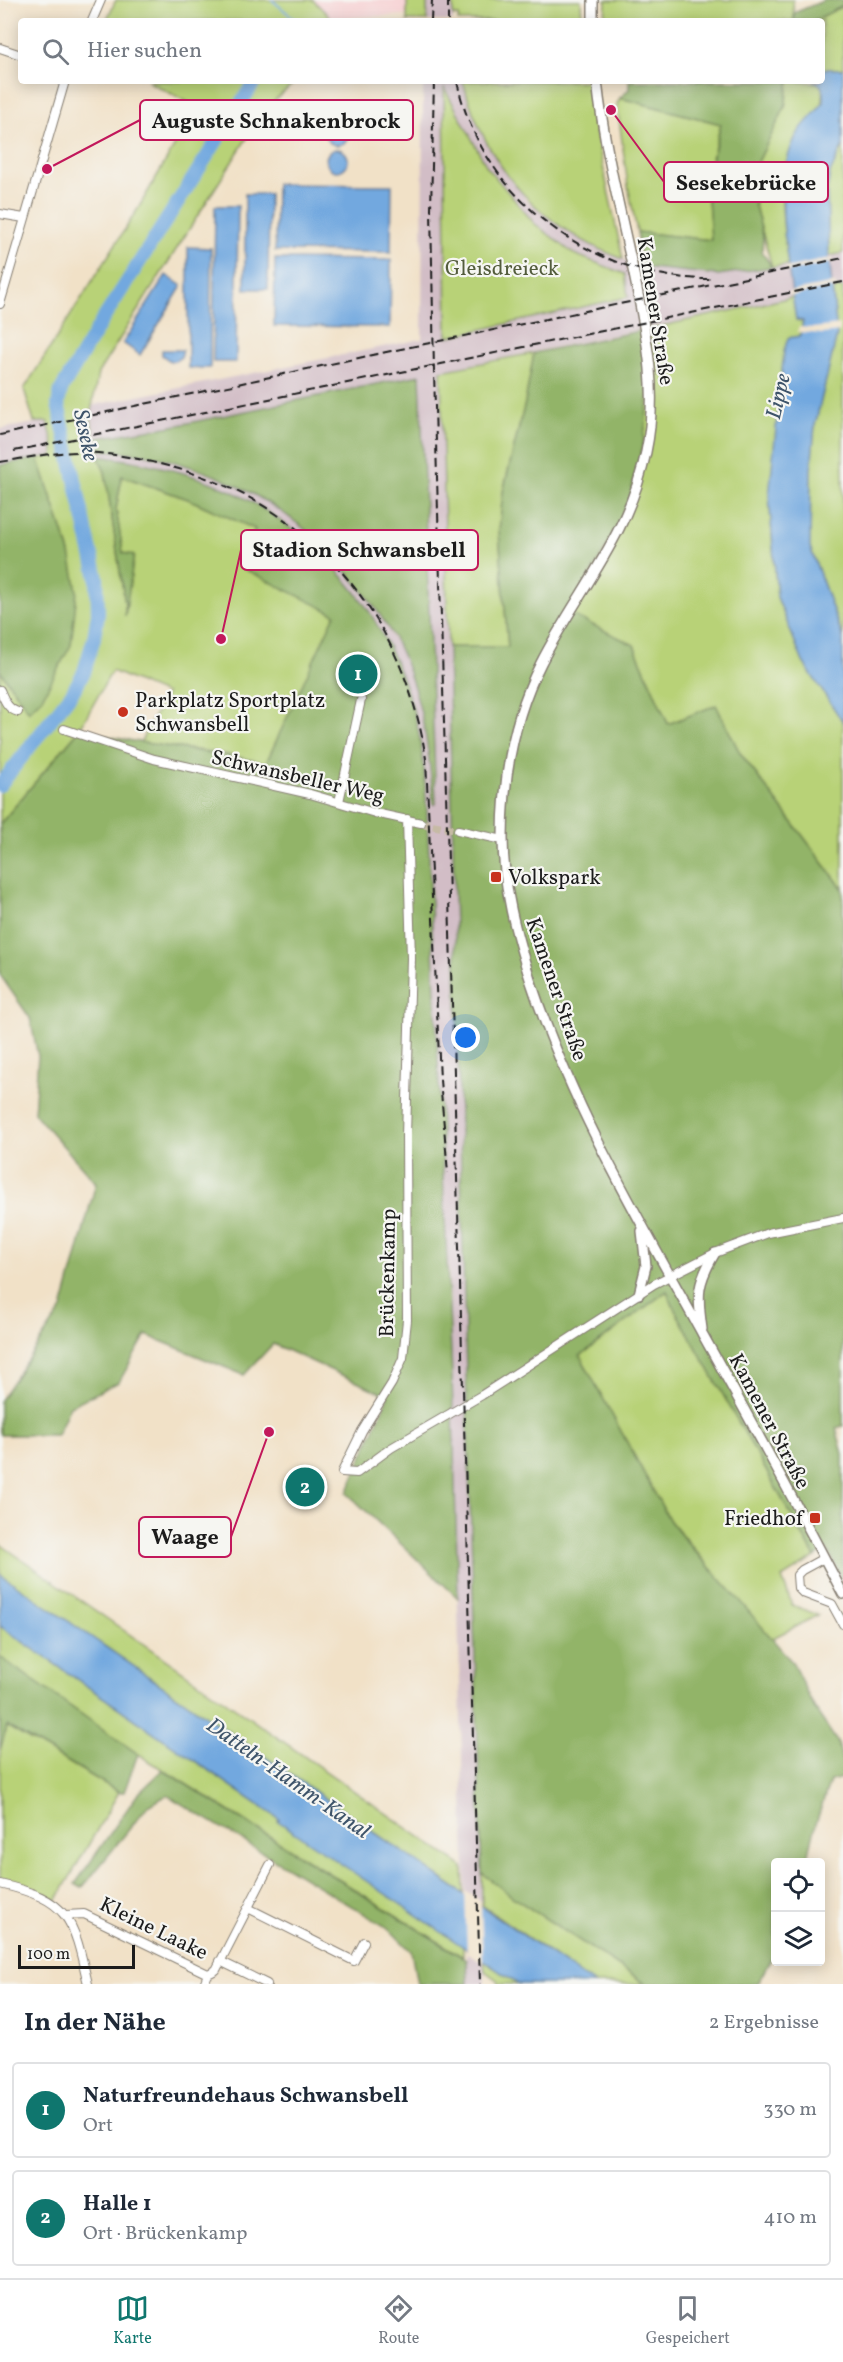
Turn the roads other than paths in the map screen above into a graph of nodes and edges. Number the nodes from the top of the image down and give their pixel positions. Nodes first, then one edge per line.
1 (101, 0) edge
2 (593, 0) edge
3 (93, 18) edge
4 (593, 18) edge
5 (0, 48) edge
6 (18, 54) edge
7 (64, 84) edge
8 (597, 84) edge
9 (0, 214) edge
10 (24, 218) junction
11 (0, 304) edge
12 (0, 690) edge
13 (362, 700) dead end
14 (18, 712) dead end
15 (64, 729) dead end
16 (339, 802) junction
17 (407, 819) junction
18 (421, 823) tunnel mouth
19 (458, 830) tunnel mouth
20 (503, 840) junction
21 (843, 1218) edge
22 (641, 1223) junction
23 (715, 1253) junction
24 (670, 1276) junction
25 (639, 1294) junction
26 (703, 1334) junction
27 (824, 1558) junction
28 (843, 1594) edge
29 (843, 1624) edge
30 (270, 1865) dead end
31 (0, 1884) edge
32 (248, 1908) junction
33 (66, 1915) junction
34 (363, 1942) dead end
35 (220, 1962) junction
36 (208, 1974) junction
37 (88, 1984) edge
38 (204, 1984) edge
39 (267, 1984) edge

1 - 3 street
2 - 4 main road
5 - 6 street
7 - 10 street
8 - 20 main road, Kamener Straße
9 - 10 street
10 - 11 street
12 - 14 street
13 - 16 street
15 - 16 street, Schwansbeller Weg
16 - 17 street, Schwansbeller Weg
17 - 18 street, Schwansbeller Weg
17 - 25 street, Brückenkamp
19 - 20 street
20 - 22 main road, Kamener Straße
21 - 23 street, Brückenkamp
22 - 24 main road, Kamener Straße
22 - 25 main road
23 - 24 street, Brückenkamp
23 - 26 main road
24 - 25 street, Brückenkamp
24 - 26 main road, Kamener Straße
26 - 27 main road, Kamener Straße
27 - 28 main road, Kamener Straße
27 - 29 street
30 - 32 street, Kleine Laake
31 - 33 street
32 - 34 street
32 - 35 street, Kleine Laake
33 - 36 street, Kleine Laake
33 - 37 street
35 - 36 street, Kleine Laake
35 - 39 street, Kleine Laake
36 - 38 street

